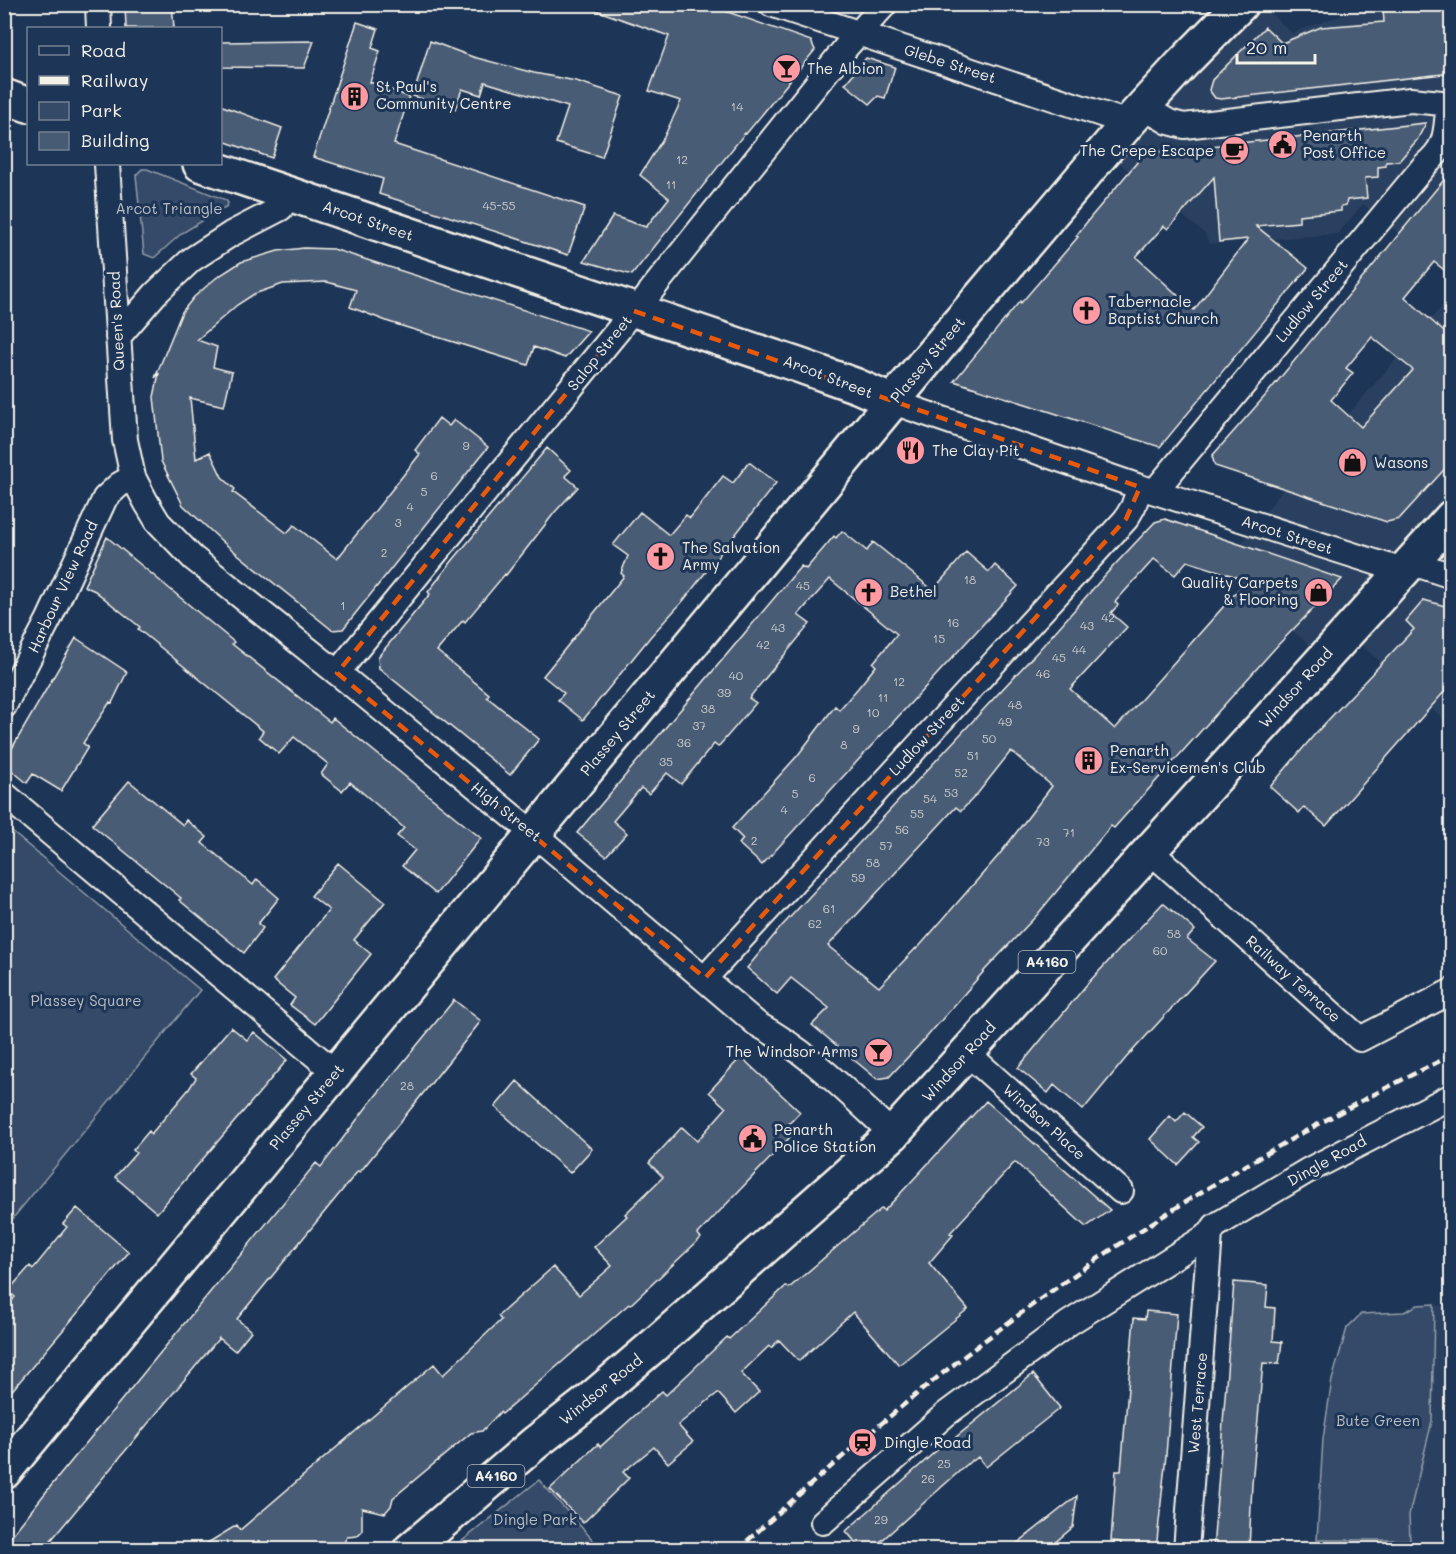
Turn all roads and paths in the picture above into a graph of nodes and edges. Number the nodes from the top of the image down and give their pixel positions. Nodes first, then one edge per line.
1 (98, 4) edge
2 (771, 4) edge
3 (885, 4) edge
4 (1241, 4) edge
5 (99, 27) edge
6 (859, 33) junction
7 (4, 96) edge
8 (1450, 103) edge
9 (27, 105) edge
10 (1135, 115) junction
11 (107, 165) edge
12 (203, 165) edge
13 (287, 194) junction
14 (634, 311) junction
15 (118, 337) junction
16 (893, 402) junction
17 (133, 477) junction
18 (1147, 489) junction
19 (1452, 517) edge
20 (1407, 567) junction
21 (1452, 576) edge
22 (338, 673) junction
23 (4, 706) edge
24 (4, 794) edge
25 (534, 834) junction
26 (1149, 850) junction
27 (705, 978) junction
28 (1452, 991) edge
29 (967, 1053) junction
30 (336, 1073) junction
31 (1452, 1096) edge
32 (893, 1134) junction
33 (1121, 1191) dead end
34 (1210, 1246) junction
35 (10, 1455) edge
36 (824, 1521) dead end
37 (410, 1550) edge
38 (1186, 1550) edge

1 - 5 street
2 - 6 street, Glebe Street
3 - 6 street, Salop Street
4 - 10 street, Plassey Street
6 - 10 street, Glebe Street
6 - 14 street, Salop Street
7 - 9 street
8 - 10 street, Glebe Street
8 - 18 street, Ludlow Street
10 - 16 street, Plassey Street
11 - 15 street, Queen's Road
12 - 13 street, Arcot Street
13 - 14 street, Arcot Street
13 - 15 street
14 - 16 street, Arcot Street
14 - 22 street, Salop Street
15 - 17 street, Queen's Road
16 - 18 street, Arcot Street
16 - 25 street, Plassey Street
17 - 22 street, High Street
17 - 23 street, Harbour View Road
18 - 20 street, Arcot Street
18 - 27 street, Ludlow Street
19 - 20 street, Windsor Road / A4160
20 - 21 street, Arcot Street
20 - 26 street, Windsor Road / A4160
22 - 25 street, High Street
24 - 30 street
25 - 27 street, High Street
25 - 30 street, Plassey Street
26 - 28 street, Railway Terrace
26 - 29 street, Windsor Road / A4160
27 - 32 street, High Street
29 - 32 street, Windsor Road / A4160
29 - 33 street, Windsor Place
30 - 35 street, Plassey Street
31 - 34 street, Dingle Road
32 - 37 street, Windsor Road / A4160
34 - 36 street, Dingle Road
34 - 38 street, West Terrace

